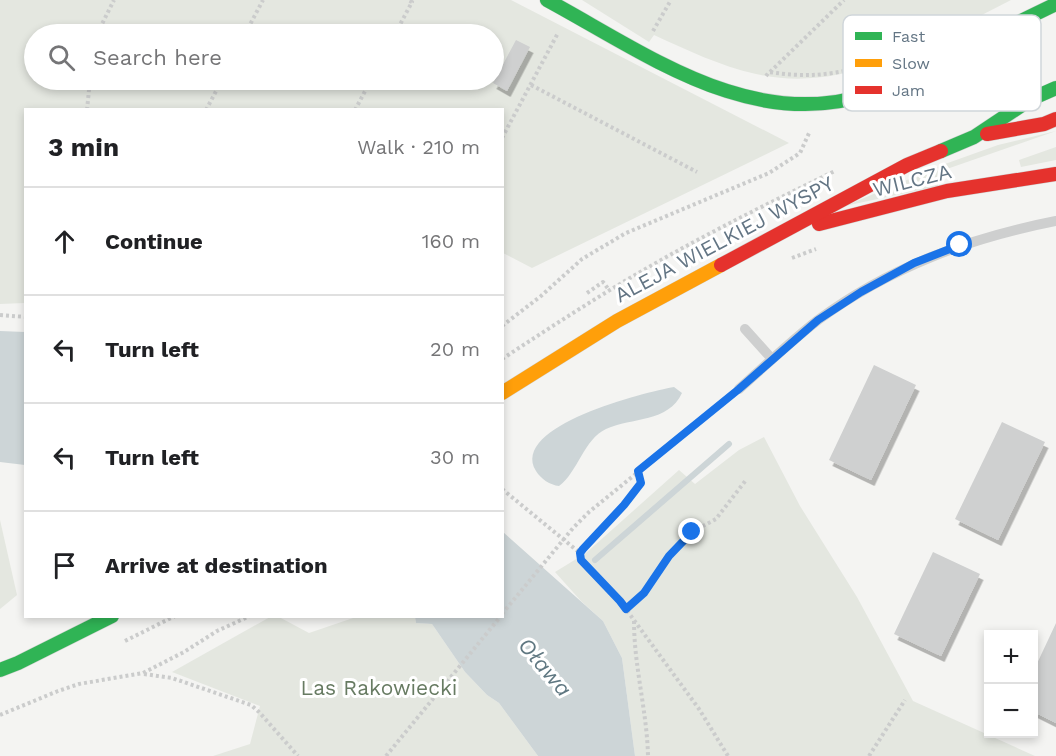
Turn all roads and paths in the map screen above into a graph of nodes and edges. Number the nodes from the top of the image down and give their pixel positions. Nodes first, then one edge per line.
1 (114, 0) edge
2 (263, 0) edge
3 (408, 0) edge
4 (671, 0) edge
5 (844, 0) edge
6 (553, 2) edge
7 (1056, 4) edge
8 (1034, 15) edge
9 (102, 24) edge
10 (250, 24) edge
11 (400, 24) edge
12 (562, 25) dead end
13 (648, 41) dead end
14 (843, 71) edge
15 (531, 85) junction
16 (1056, 88) edge
17 (89, 90) edge
18 (217, 90) edge
19 (366, 90) edge
20 (1041, 95) edge
21 (843, 100) edge
22 (824, 103) junction
23 (87, 108) edge
24 (207, 108) edge
25 (356, 108) edge
26 (1013, 111) edge
27 (1056, 119) edge
28 (504, 134) edge
29 (974, 136) junction
30 (697, 172) dead end
31 (1056, 174) edge
32 (1056, 221) edge
33 (780, 233) junction
34 (826, 245) dead end
35 (785, 262) dead end
36 (587, 293) dead end
37 (0, 315) edge
38 (24, 317) edge
39 (504, 324) edge
40 (746, 329) dead end
41 (504, 358) edge
42 (772, 359) junction
43 (739, 389) joint
44 (504, 392) edge
45 (638, 471) junction
46 (746, 480) dead end
47 (504, 491) edge
48 (564, 539) junction
49 (580, 553) junction
50 (626, 609) junction
51 (504, 613) edge
52 (108, 618) edge
53 (246, 618) edge
54 (500, 618) edge
55 (634, 621) junction
56 (0, 670) edge
57 (143, 673) junction
58 (905, 700) dead end
59 (0, 715) edge
60 (298, 756) edge
61 (386, 756) edge
62 (648, 756) edge
63 (728, 756) edge
64 (870, 756) edge

1 - 9 path
2 - 10 path
3 - 11 path
4 - 13 path
5 - 14 path
6 - 22 main road
7 - 8 main road
12 - 15 path
15 - 28 path
15 - 30 path
16 - 20 main road, ALEJA WIELKIEJ WYSPY
17 - 23 path
18 - 24 path
19 - 25 path
21 - 22 main road
22 - 39 path
26 - 29 main road, ALEJA WIELKIEJ WYSPY
27 - 29 main road, ALEJA WIELKIEJ WYSPY
29 - 33 main road, ALEJA WIELKIEJ WYSPY
31 - 33 main road, WILCZA
32 - 42 lane
33 - 44 main road, ALEJA WIELKIEJ WYSPY
34 - 35 path
36 - 41 path
37 - 38 path
40 - 42 lane
42 - 43 lane
43 - 45 path
45 - 48 path
45 - 49 path
46 - 50 path
47 - 48 path
48 - 49 path
48 - 51 path
49 - 50 path
50 - 55 path
52 - 56 main road
53 - 57 path
54 - 61 path
55 - 62 path
55 - 63 path
57 - 59 path
57 - 60 path
58 - 64 path

